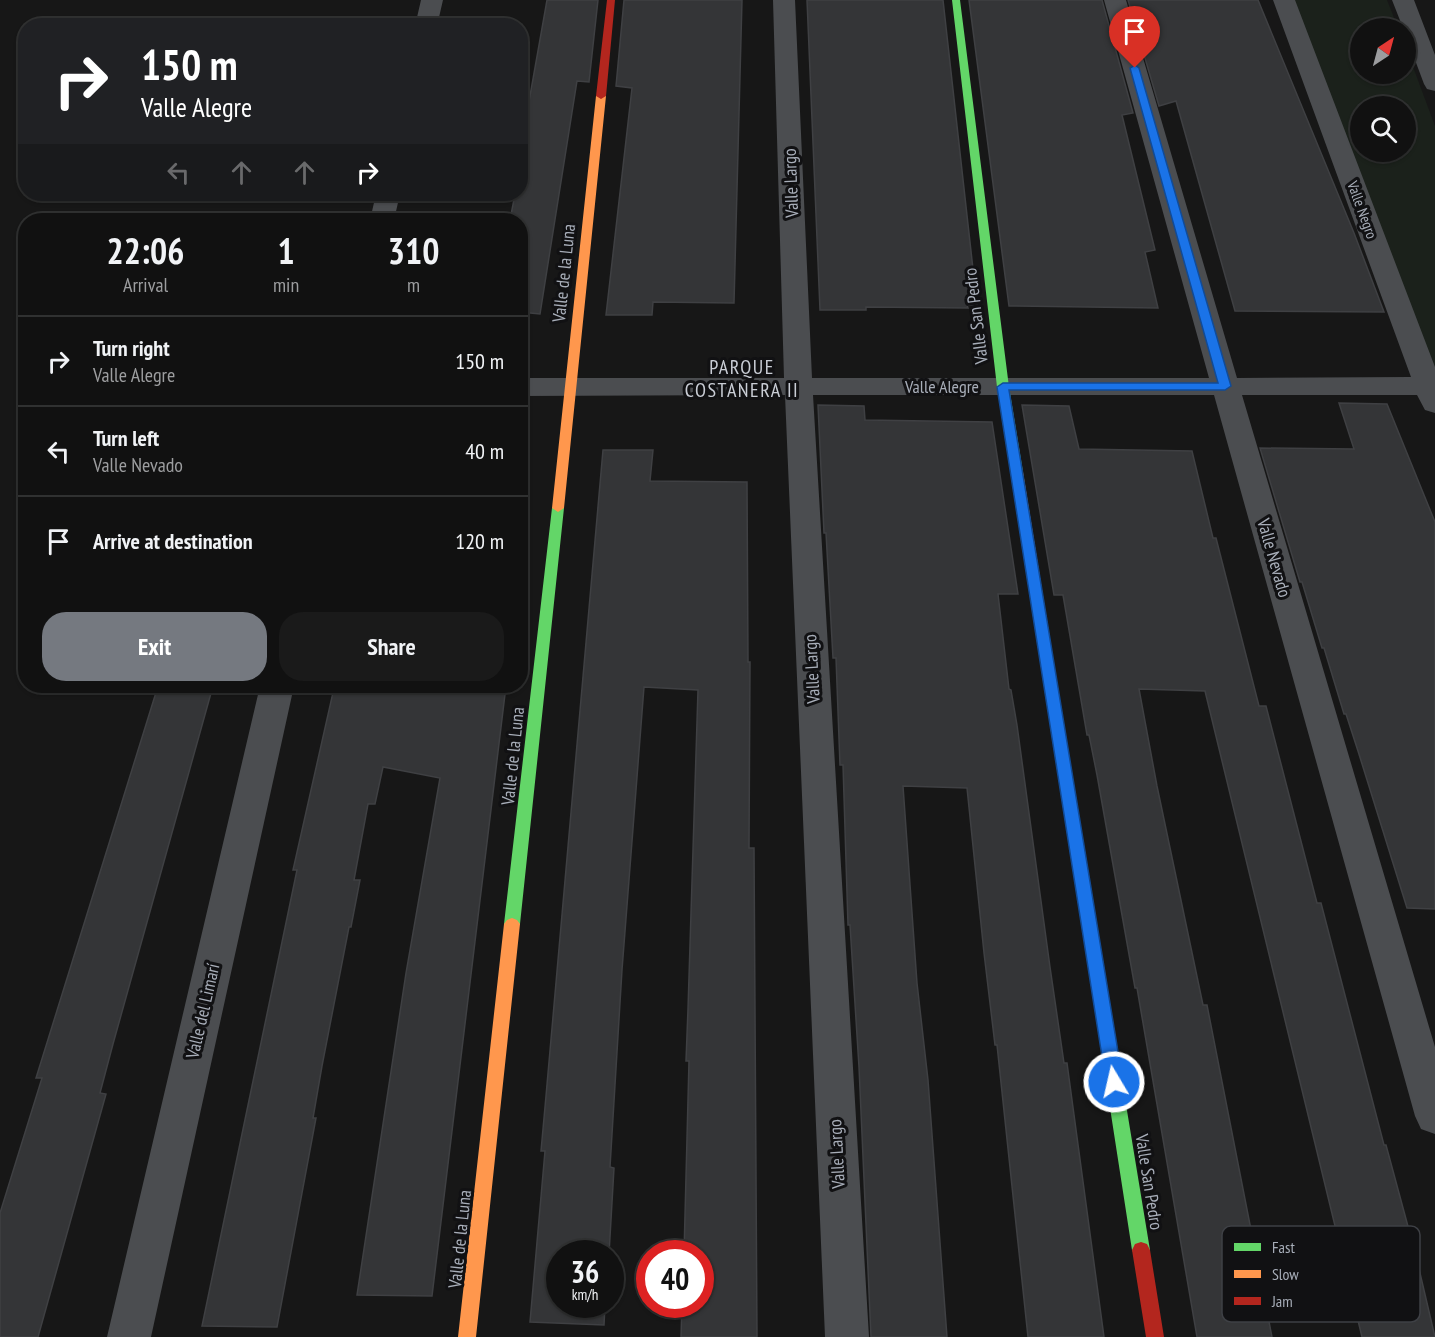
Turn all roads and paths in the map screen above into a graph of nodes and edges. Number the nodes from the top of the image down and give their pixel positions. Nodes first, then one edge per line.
1 (432, 0) edge
2 (611, 0) edge
3 (784, 0) edge
4 (956, 0) edge
5 (1115, 0) edge
6 (1284, 0) edge
7 (1403, 0) edge
8 (428, 18) edge
9 (1435, 84) edge
10 (1225, 386) junction
11 (528, 387) edge
12 (571, 387) junction
13 (799, 387) junction
14 (1003, 387) junction
15 (1433, 392) edge
16 (275, 693) edge
17 (1435, 1116) edge
18 (129, 1337) edge
19 (467, 1337) edge
20 (847, 1337) edge
21 (1155, 1337) edge

1 - 8 street
2 - 12 street, Valle de la Luna
3 - 13 street, Valle Largo
4 - 14 street, Valle San Pedro
5 - 10 street, Valle Nevado
6 - 15 street, Valle Negro
7 - 9 street
10 - 14 street, Valle Alegre
10 - 15 street, Valle Alegre
10 - 17 street, Valle Nevado
11 - 12 street, Valle Alegre
12 - 13 street, Valle Alegre
12 - 19 street, Valle de la Luna
13 - 14 street, Valle Alegre
13 - 20 street, Valle Largo
14 - 21 street, Valle San Pedro
16 - 18 street, Valle del Limarí

